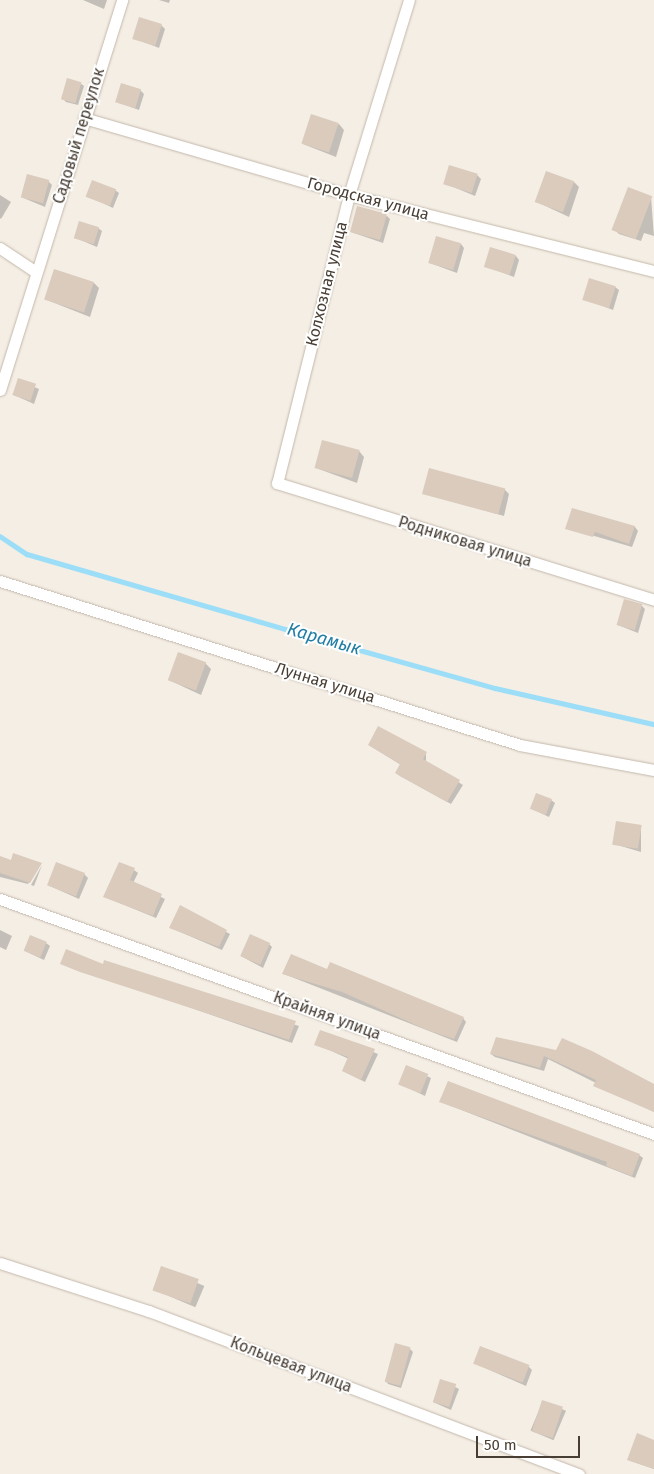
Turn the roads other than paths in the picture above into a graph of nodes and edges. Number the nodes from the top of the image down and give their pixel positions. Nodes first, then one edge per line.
1 (122, 0) edge
2 (409, 0) edge
3 (84, 118) junction
4 (349, 195) junction
5 (0, 248) edge
6 (654, 271) edge
7 (36, 272) junction
8 (0, 390) edge
9 (277, 483) joint
10 (0, 581) edge
11 (654, 600) edge
12 (654, 770) edge
13 (0, 898) edge
14 (654, 1134) edge
15 (0, 1263) edge
16 (579, 1474) edge

1 - 3 street, Садовый переулок
2 - 4 street, Колхозная улица
3 - 4 street, Городская улица
3 - 7 street, Садовый переулок
4 - 6 street, Городская улица
4 - 9 street, Колхозная улица
5 - 7 street
7 - 8 street, Садовый переулок
9 - 11 street, Родниковая улица
10 - 12 street, Лунная улица
13 - 14 street, Крайняя улица
15 - 16 street, Кольцевая улица

